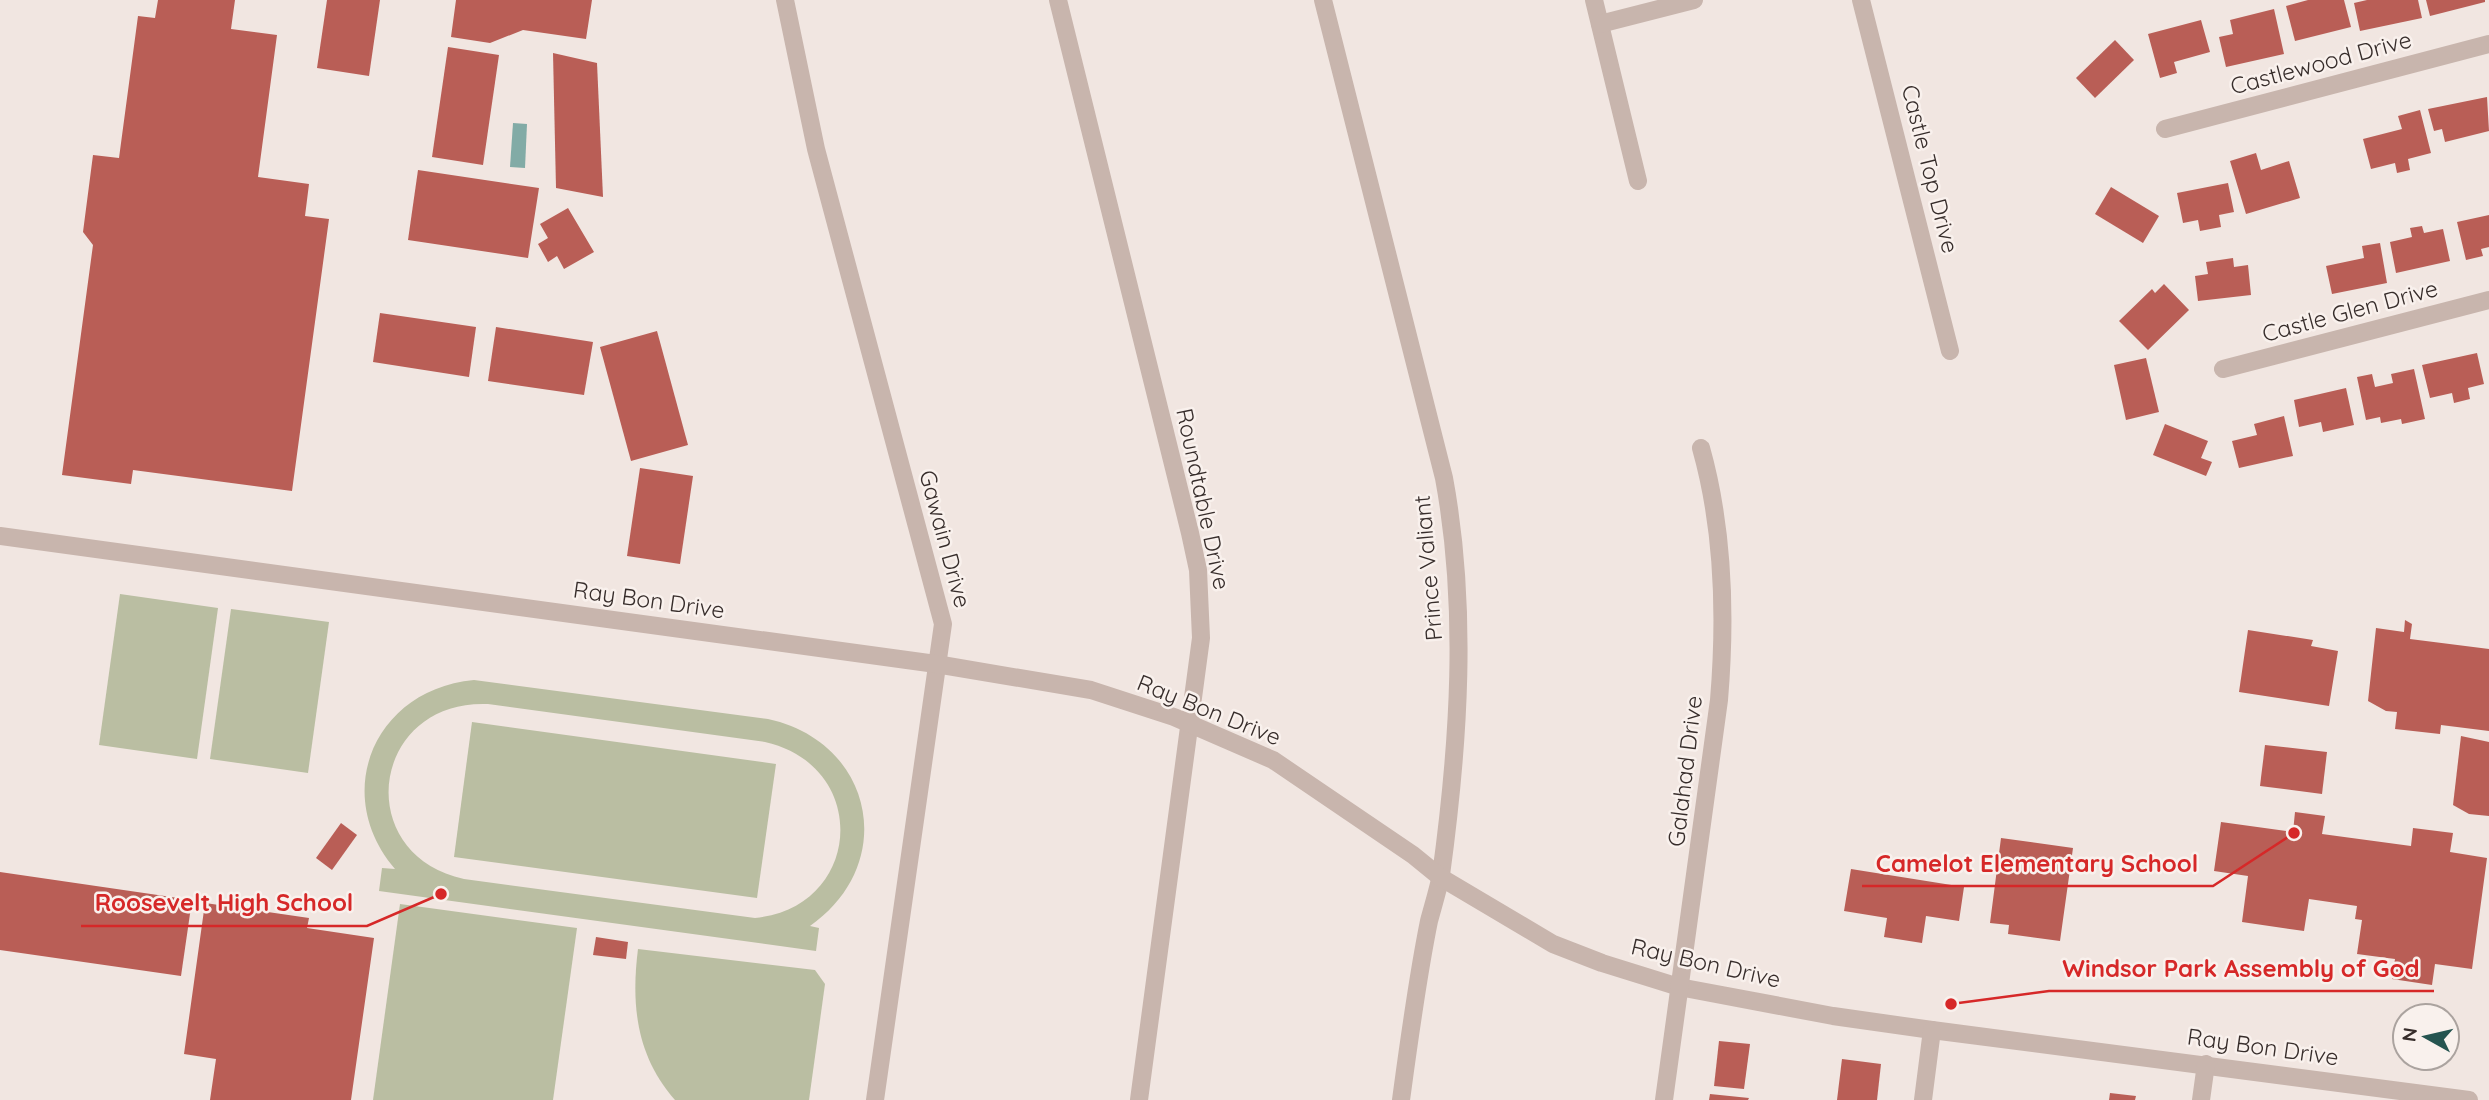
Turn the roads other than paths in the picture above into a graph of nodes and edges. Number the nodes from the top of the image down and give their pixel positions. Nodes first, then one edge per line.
1 (785, 0) edge
2 (1058, 0) edge
3 (1323, 0) edge
4 (1594, 0) edge
5 (1694, 0) edge
6 (1861, 0) edge
7 (1600, 24) junction
8 (2489, 44) edge
9 (2165, 129) dead end
10 (1638, 181) dead end
11 (2489, 300) edge
12 (1950, 351) dead end
13 (2222, 369) dead end
14 (1701, 448) dead end
15 (0, 536) edge
16 (936, 664) junction
17 (1191, 725) junction
18 (1440, 877) junction
19 (1679, 987) junction
20 (1932, 1030) junction
21 (2206, 1064) junction
22 (875, 1100) edge
23 (1139, 1100) edge
24 (1401, 1100) edge
25 (1664, 1100) edge
26 (1923, 1100) edge
27 (2201, 1100) edge
28 (2469, 1100) edge

1 - 16 street, Gawain Drive
2 - 17 street, Roundtable Drive
3 - 18 street, Prince Valiant
4 - 7 street
5 - 7 street
6 - 12 street, Castle Top Drive
7 - 10 street
8 - 9 street, Castlewood Drive
11 - 13 street, Castle Glen Drive
14 - 19 street, Galahad Drive
15 - 16 street, Ray Bon Drive
16 - 17 street, Ray Bon Drive
16 - 22 street, Gawain Drive
17 - 18 street, Ray Bon Drive
17 - 23 street, Roundtable Drive
18 - 19 street, Ray Bon Drive
18 - 24 street, Prince Valiant
19 - 20 street, Ray Bon Drive
19 - 25 street, Galahad Drive
20 - 21 street, Ray Bon Drive
20 - 26 street
21 - 27 street
21 - 28 street, Ray Bon Drive

